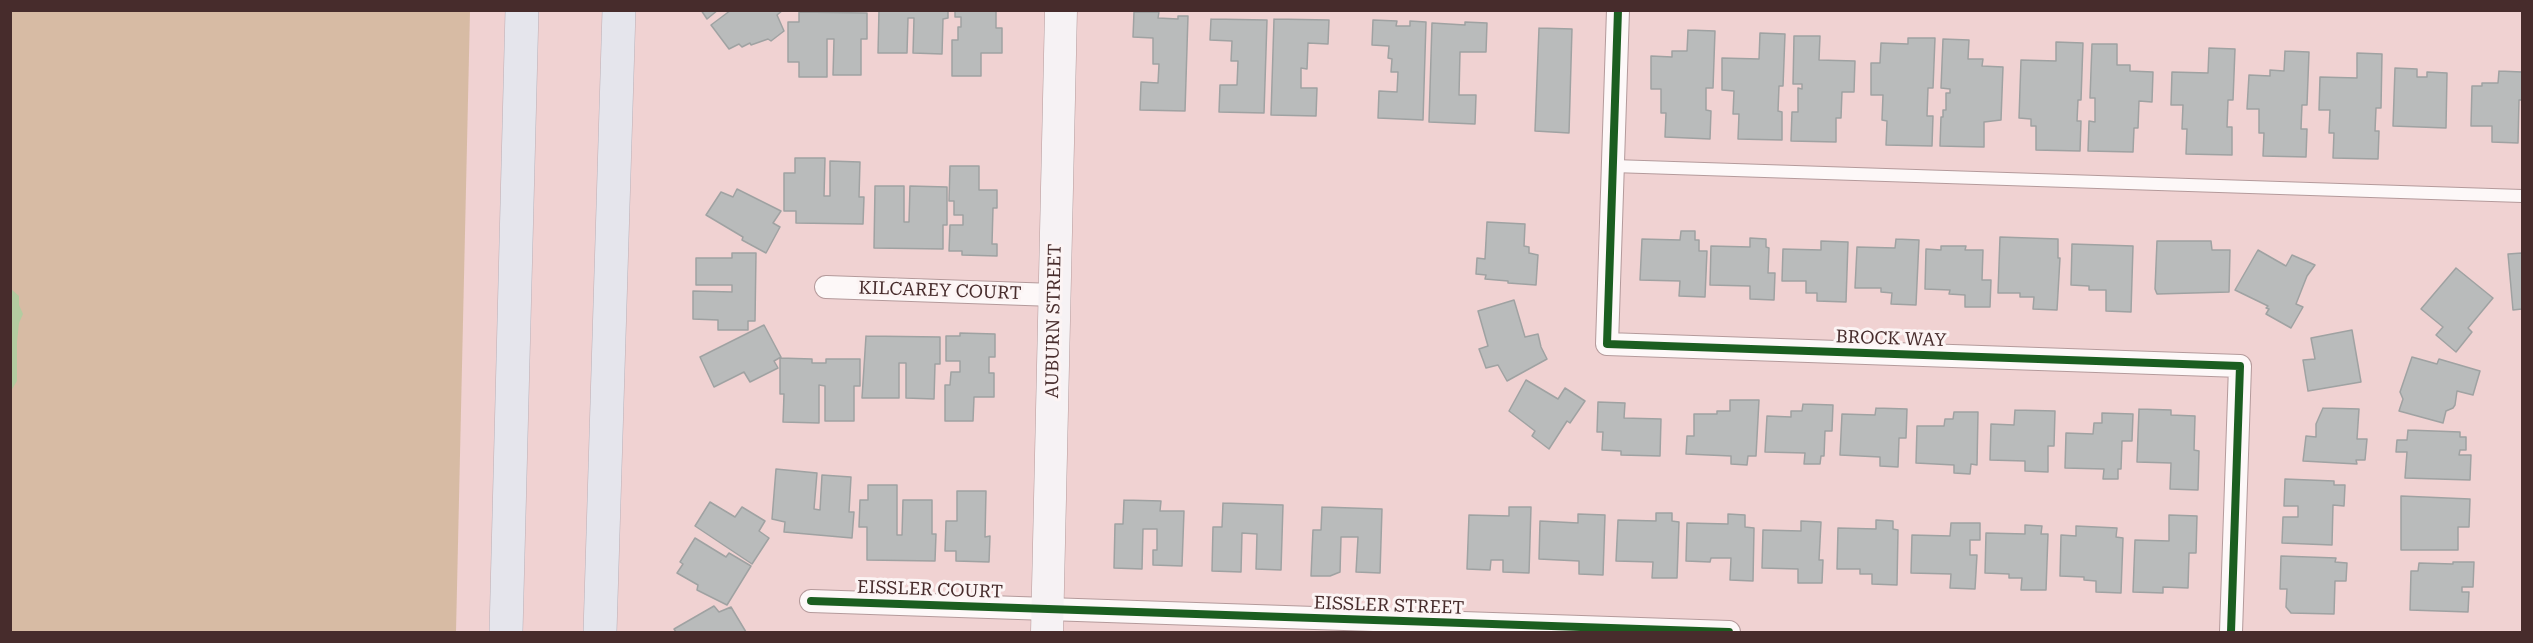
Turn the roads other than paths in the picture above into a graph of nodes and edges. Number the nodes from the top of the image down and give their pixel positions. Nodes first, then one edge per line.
1 (522, 10) edge
2 (619, 10) edge
3 (1061, 10) edge
4 (1618, 10) edge
5 (1613, 166) junction
6 (2523, 196) edge
7 (826, 287) dead end
8 (1054, 295) junction
9 (812, 601) dead end
10 (1047, 621) edge
11 (1241, 624) edge
12 (506, 633) edge
13 (600, 633) edge
14 (1729, 633) edge
15 (2231, 633) edge

1 - 12 highway
2 - 13 highway
3 - 8 main road, AUBURN STREET
4 - 5 street, BROCK WAY
5 - 6 lane
5 - 15 street, BROCK WAY
7 - 8 street, KILCAREY COURT
8 - 10 main road, AUBURN STREET
9 - 10 street, EISSLER COURT
10 - 11 street, EISSLER STREET
11 - 14 street, EISSLER STREET

